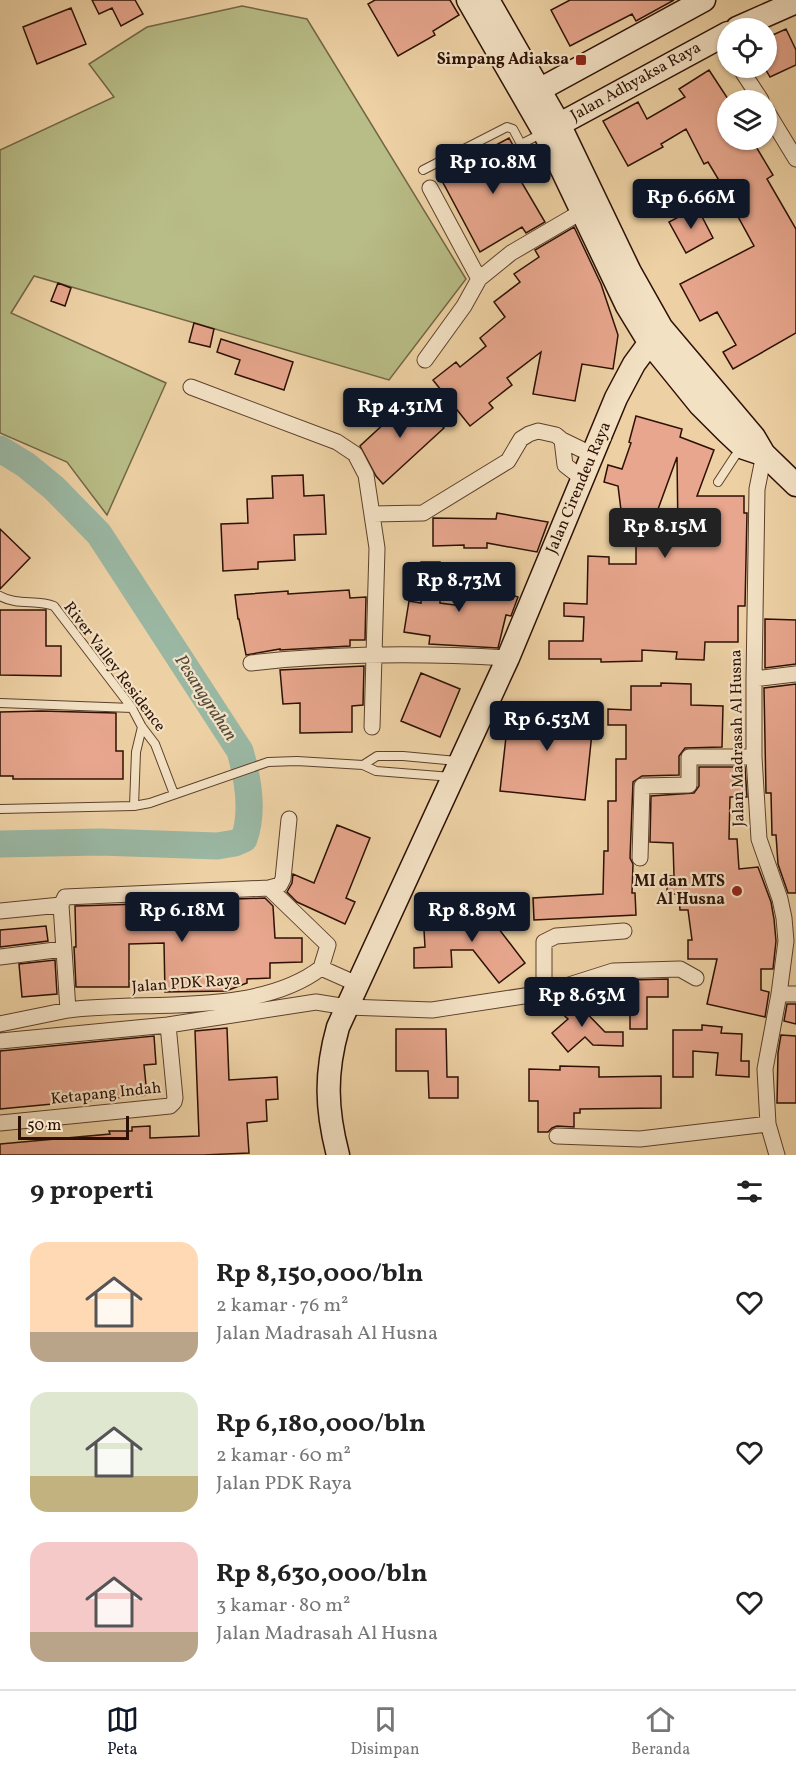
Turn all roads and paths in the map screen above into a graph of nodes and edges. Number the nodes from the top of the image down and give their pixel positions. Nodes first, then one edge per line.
1 (468, 0) edge
2 (488, 0) edge
3 (700, 1) edge
4 (796, 2) edge
5 (764, 18) edge
6 (717, 42) edge
7 (563, 78) junction
8 (532, 94) junction
9 (560, 124) junction
10 (777, 128) edge
11 (796, 159) edge
12 (423, 170) dead end
13 (429, 189) dead end
14 (581, 212) junction
15 (479, 279) junction
16 (655, 335) junction
17 (425, 360) dead end
18 (191, 387) dead end
19 (562, 440) junction
20 (754, 446) junction
21 (593, 455) junction
22 (583, 479) junction
23 (718, 482) dead end
24 (796, 485) edge
25 (372, 514) junction
26 (0, 596) edge
27 (374, 655) junction
28 (508, 658) junction
29 (251, 663) dead end
30 (796, 674) edge
31 (754, 679) junction
32 (0, 703) edge
33 (132, 708) junction
34 (142, 727) junction
35 (372, 727) dead end
36 (754, 757) junction
37 (363, 765) junction
38 (456, 769) junction
39 (174, 794) junction
40 (134, 806) junction
41 (0, 808) edge
42 (289, 819) dead end
43 (640, 858) dead end
44 (269, 888) junction
45 (61, 905) junction
46 (0, 910) edge
47 (624, 931) dead end
48 (63, 949) junction
49 (0, 957) edge
50 (321, 968) junction
51 (696, 978) dead end
52 (357, 984) junction
53 (544, 993) junction
54 (779, 994) junction
55 (796, 994) edge
56 (347, 1007) junction
57 (68, 1010) junction
58 (0, 1024) edge
59 (168, 1025) junction
60 (0, 1041) edge
61 (0, 1124) edge
62 (768, 1124) junction
63 (557, 1136) dead end
64 (338, 1155) edge
65 (777, 1155) edge

1 - 8 main road
2 - 8 main road
3 - 7 main road
4 - 5 main road, Jalan Adhyaksa Raya
6 - 9 main road, Jalan Adhyaksa Raya
7 - 8 main road
7 - 9 main road
8 - 9 main road
9 - 12 lane
9 - 14 main road
9 - 16 main road
10 - 11 street
13 - 15 street
14 - 15 street
14 - 16 main road
15 - 17 street
16 - 20 main road
16 - 21 main road, Jalan Cirendeu Raya
18 - 25 street
19 - 21 street
19 - 22 street
19 - 25 street
20 - 23 lane
20 - 24 main road
20 - 31 street, Jalan Madrasah Al Husna
21 - 22 main road, Jalan Cirendeu Raya
22 - 28 main road, Jalan Cirendeu Raya
25 - 27 street
26 - 33 lane, River Valley Residence
27 - 28 street
27 - 29 street
27 - 35 street
28 - 38 main road, Jalan Cirendeu Raya
30 - 31 street
31 - 36 street, Jalan Madrasah Al Husna
32 - 33 lane
33 - 34 lane, River Valley Residence
34 - 39 lane, River Valley Residence
34 - 40 lane
36 - 43 street
36 - 54 street, Jalan Madrasah Al Husna
37 - 38 lane
37 - 38 lane
37 - 39 lane
38 - 52 main road, Jalan Cirendeu Raya
39 - 40 lane
40 - 41 lane
42 - 44 street
44 - 45 street
44 - 50 street
45 - 46 street
45 - 48 street
47 - 53 street
48 - 49 street
48 - 57 street
50 - 52 street
50 - 57 street, Jalan PDK Raya
51 - 53 street
52 - 56 main road, Jalan Cirendeu Raya
53 - 56 street
54 - 55 street
54 - 62 street, Jalan Madrasah Al Husna
56 - 59 street
56 - 64 main road, Jalan Cirendeu Raya
57 - 58 street, Jalan PDK Raya
59 - 60 street
59 - 61 street, Ketapang Indah
62 - 63 street
62 - 65 street, Jalan Madrasah Al Husna

